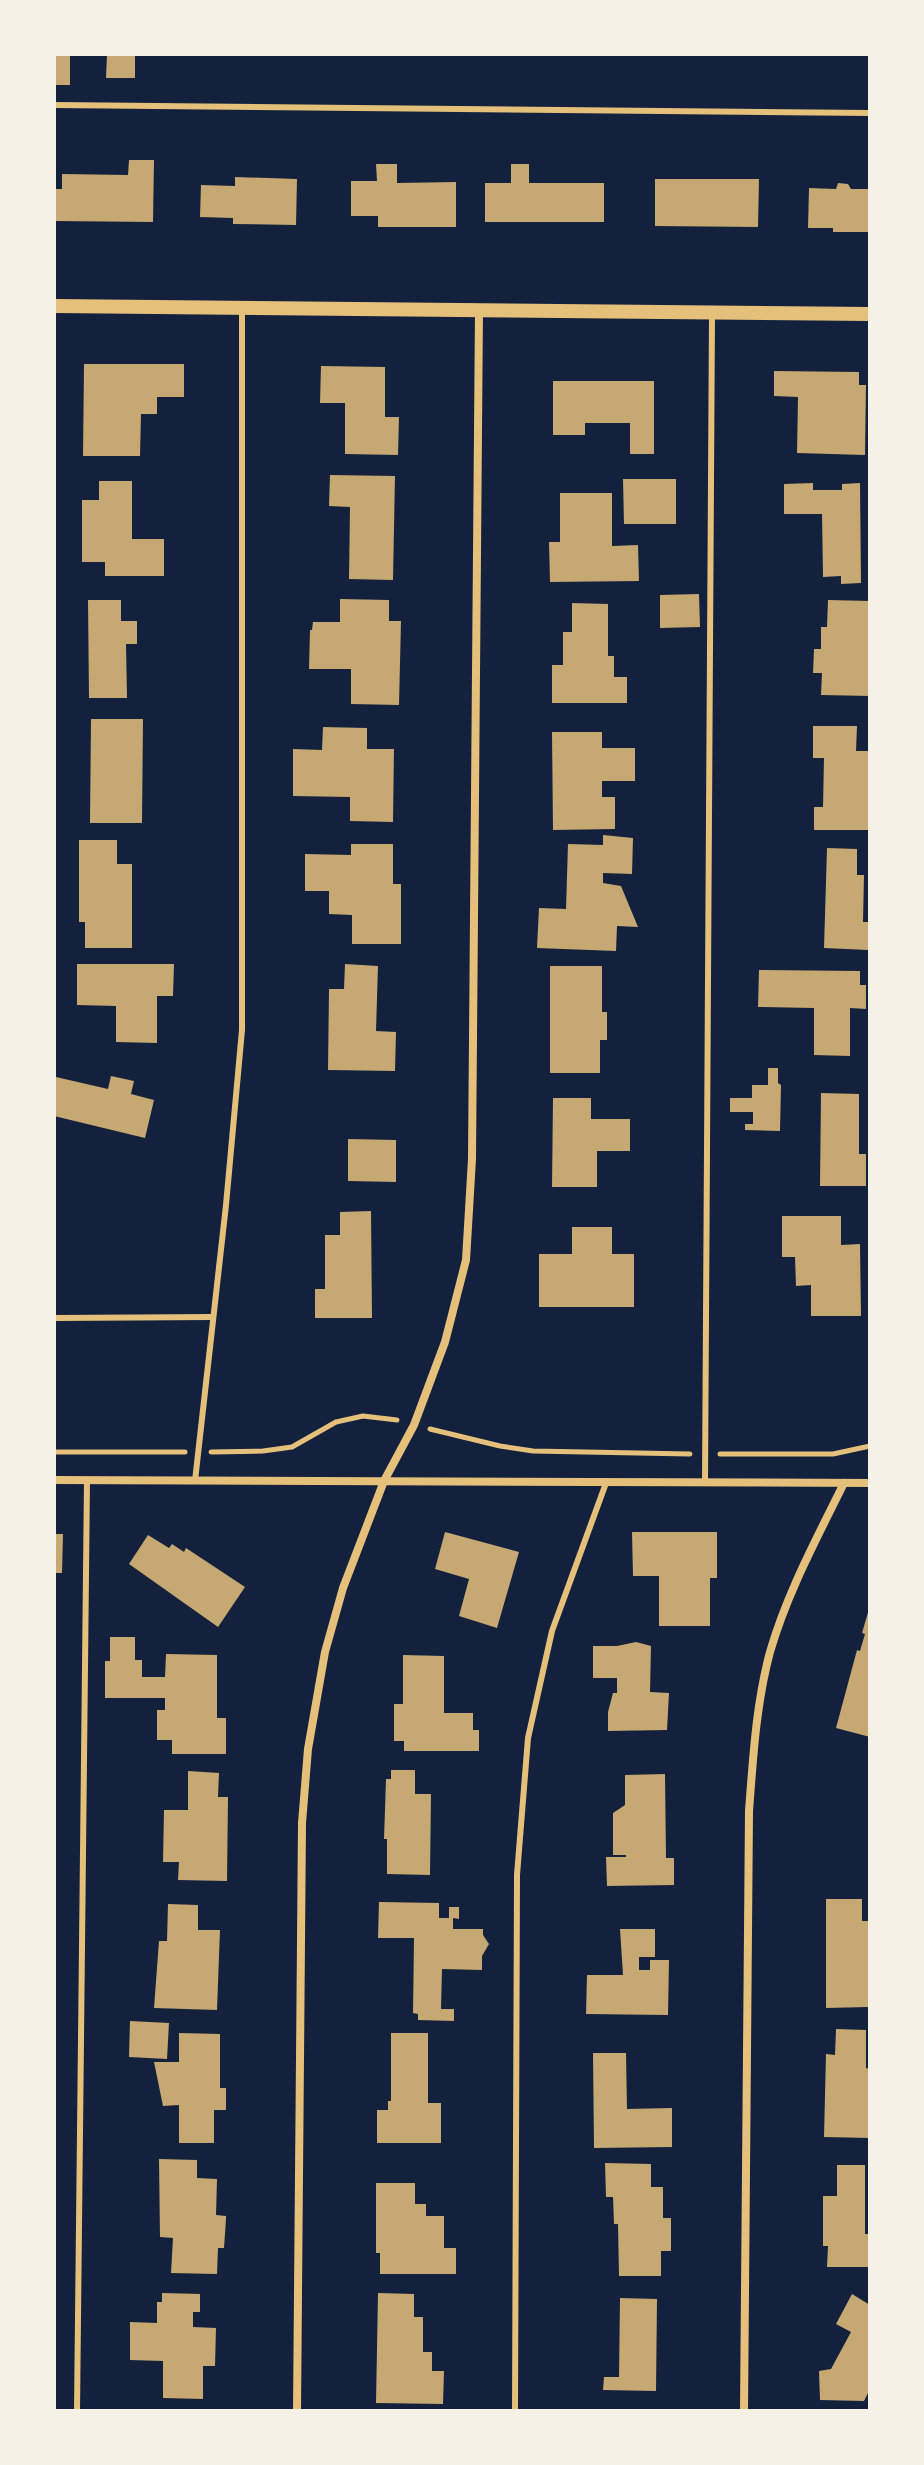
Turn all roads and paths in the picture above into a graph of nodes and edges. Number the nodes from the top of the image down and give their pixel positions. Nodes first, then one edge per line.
1 (54, 105) edge
2 (870, 113) edge
3 (54, 306) edge
4 (242, 308) junction
5 (479, 310) junction
6 (712, 312) junction
7 (870, 314) edge
8 (212, 1317) junction
9 (54, 1318) edge
10 (414, 1425) junction
11 (870, 1446) edge
12 (54, 1452) edge
13 (197, 1452) junction
14 (707, 1454) junction
15 (54, 1480) edge
16 (87, 1480) junction
17 (195, 1481) junction
18 (384, 1481) junction
19 (606, 1483) junction
20 (705, 1483) junction
21 (844, 1483) junction
22 (870, 1483) edge
23 (77, 2411) edge
24 (297, 2411) edge
25 (515, 2411) edge
26 (744, 2411) edge

1 - 2 lane
3 - 4 street
4 - 5 street
4 - 8 lane
5 - 6 street
5 - 10 street
6 - 7 street
6 - 14 lane
8 - 9 lane
8 - 13 lane
10 - 13 path
10 - 14 path
10 - 18 street
11 - 14 path
12 - 13 path
13 - 17 lane
14 - 20 lane
15 - 16 street
16 - 17 street
16 - 23 lane
17 - 18 street
18 - 19 street
18 - 24 street
19 - 20 street
19 - 25 lane
20 - 21 street
21 - 22 street
21 - 26 street

